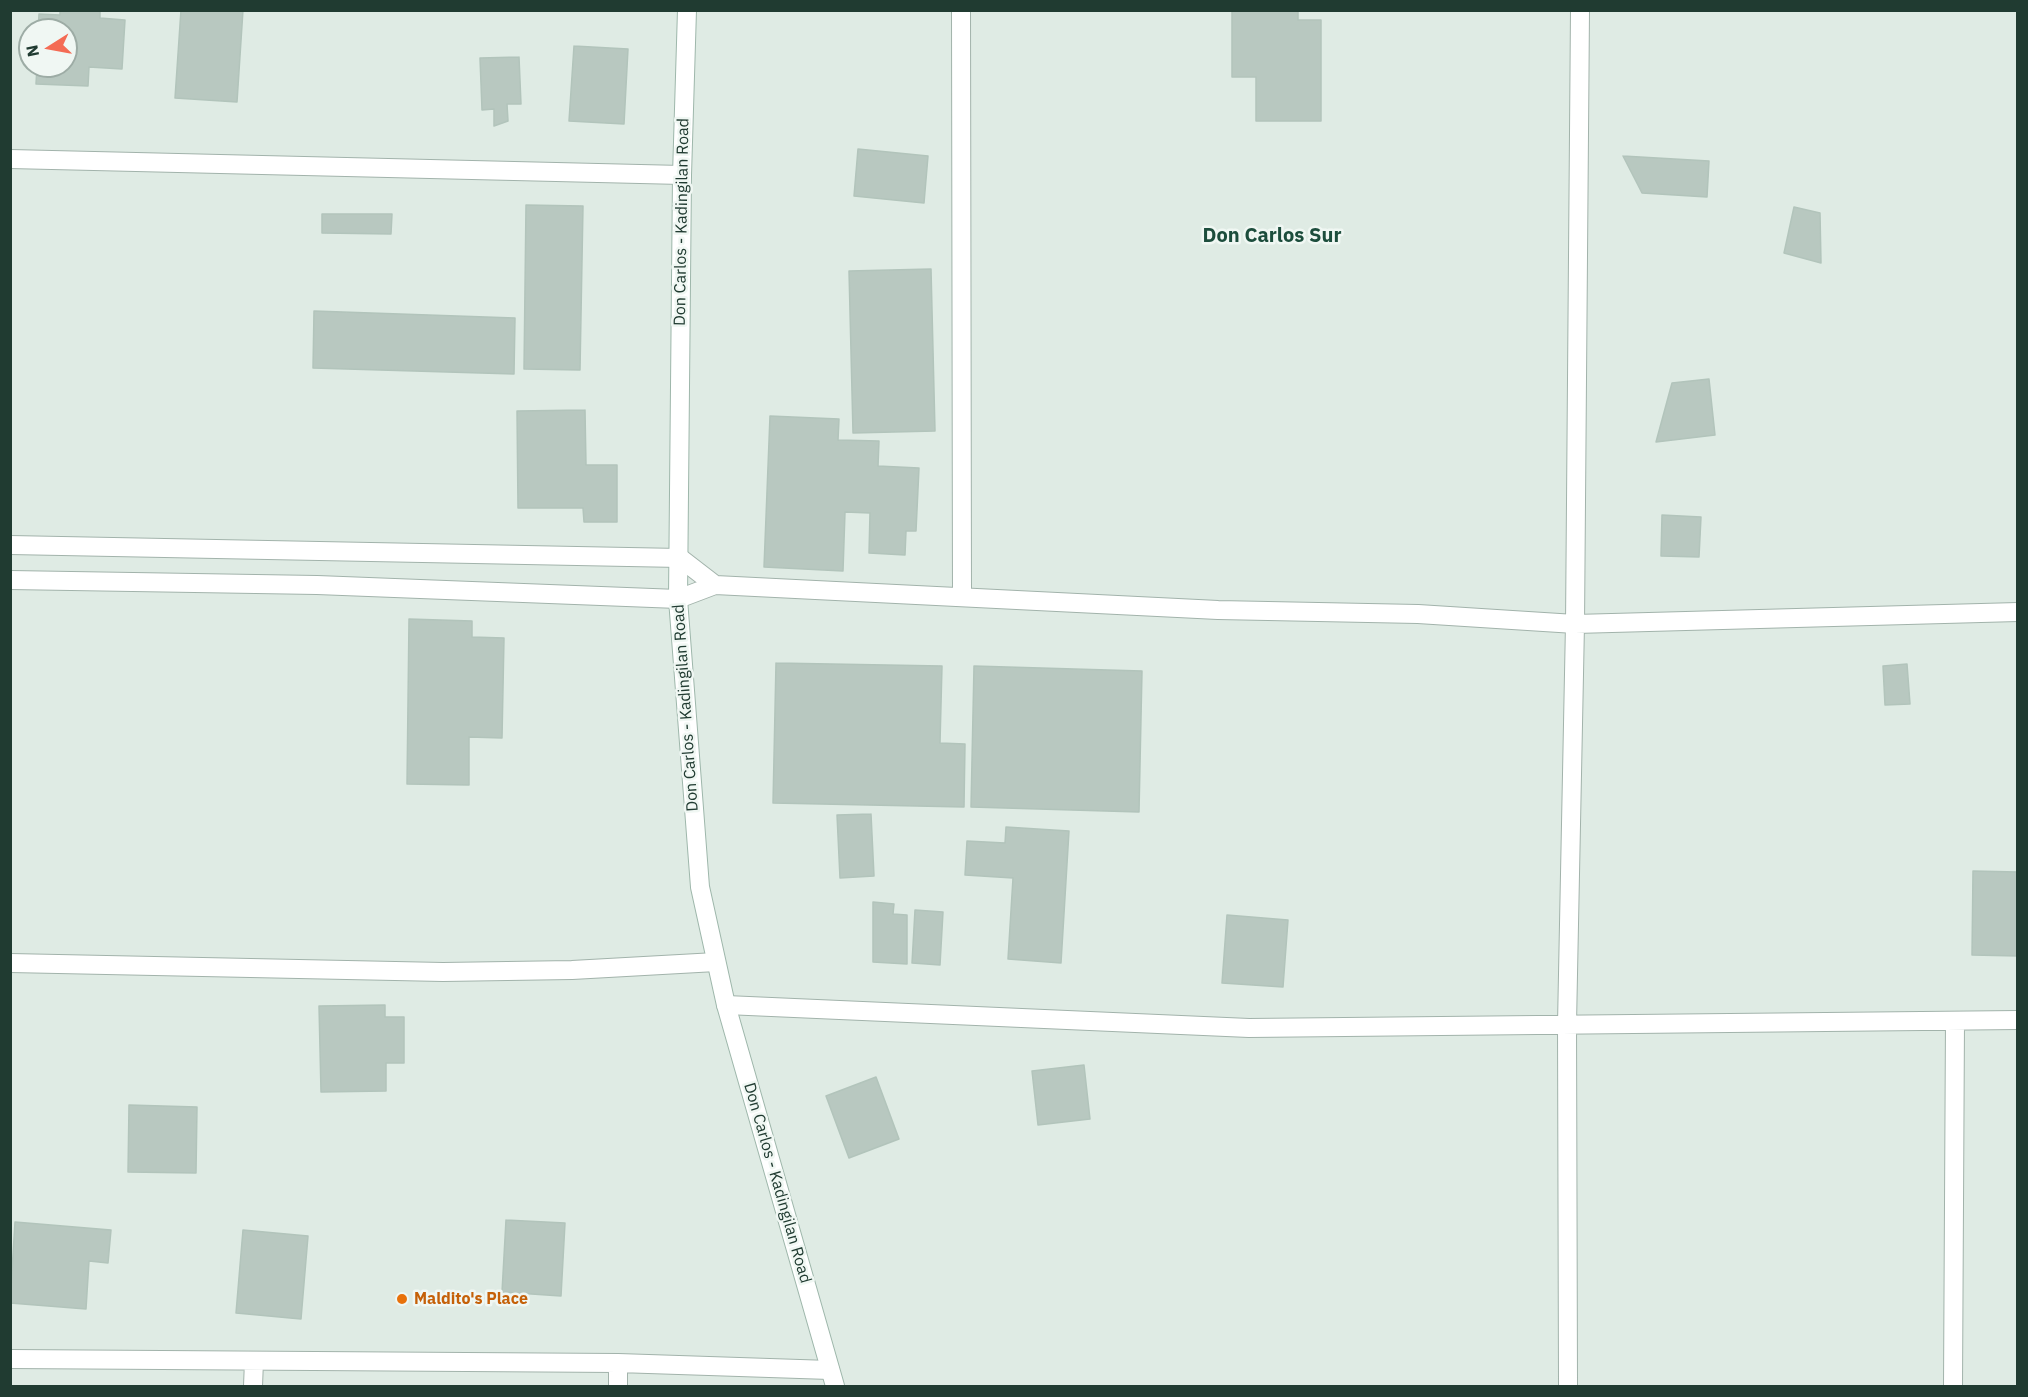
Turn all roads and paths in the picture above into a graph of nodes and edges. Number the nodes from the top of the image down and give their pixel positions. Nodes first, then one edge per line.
1 (687, 10) edge
2 (961, 10) edge
3 (1580, 10) edge
4 (10, 159) edge
5 (682, 175) junction
6 (10, 545) edge
7 (680, 558) junction
8 (10, 580) edge
9 (715, 585) junction
10 (962, 597) junction
11 (678, 599) junction
12 (2018, 612) edge
13 (1575, 624) junction
14 (716, 962) junction
15 (10, 963) edge
16 (726, 1005) junction
17 (2018, 1020) edge
18 (1955, 1021) junction
19 (1567, 1024) junction
20 (10, 1359) edge
21 (254, 1361) junction
22 (618, 1364) junction
23 (832, 1378) edge
24 (254, 1386) edge
25 (618, 1386) edge
26 (1568, 1386) edge
27 (1953, 1386) edge

1 - 5 street, Don Carlos - Kadingilan Road
2 - 10 street
3 - 13 street
4 - 5 street
5 - 7 street, Don Carlos - Kadingilan Road
6 - 7 street
7 - 9 street
7 - 11 street, Don Carlos - Kadingilan Road
8 - 11 street
9 - 10 street
9 - 11 street
10 - 13 street
11 - 14 street, Don Carlos - Kadingilan Road
12 - 13 street
13 - 19 street
14 - 15 street
14 - 16 street, Don Carlos - Kadingilan Road
16 - 19 street
16 - 23 street, Don Carlos - Kadingilan Road
17 - 18 street
18 - 19 street
18 - 27 street
19 - 26 street
20 - 21 street
21 - 22 street
21 - 24 street
22 - 23 street
22 - 25 street

